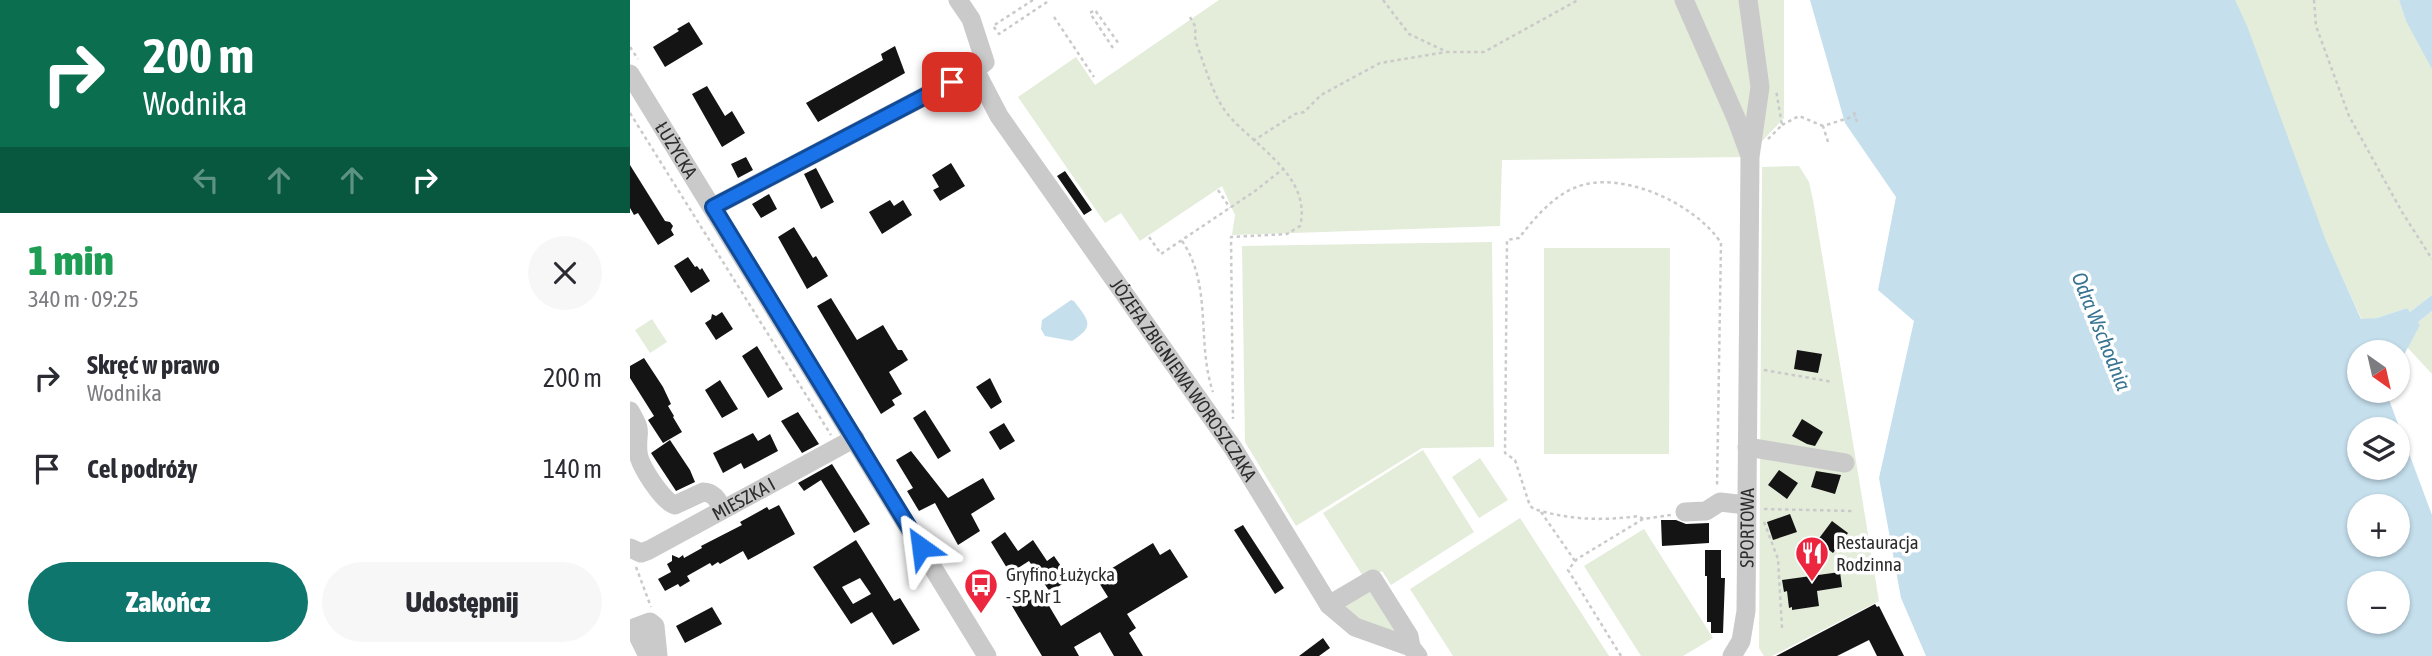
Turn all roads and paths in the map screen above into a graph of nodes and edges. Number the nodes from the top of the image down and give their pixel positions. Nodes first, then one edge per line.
1 (957, 0) edge
2 (1033, 0) edge
3 (1050, 0) edge
4 (1383, 0) edge
5 (1578, 0) edge
6 (1684, 0) edge
7 (1748, 0) edge
8 (2314, 0) edge
9 (1190, 17) dead end
10 (1054, 18) dead end
11 (1119, 44) dead end
12 (1114, 48) dead end
13 (1447, 52) junction
14 (975, 71) junction
15 (630, 74) edge
16 (1094, 77) dead end
17 (630, 113) edge
18 (1857, 121) dead end
19 (1783, 125) dead end
20 (1823, 126) junction
21 (1253, 141) junction
22 (1828, 142) dead end
23 (1750, 157) junction
24 (1283, 169) junction
25 (1218, 190) dead end
26 (713, 207) junction
27 (1230, 208) junction
28 (1149, 237) dead end
29 (1182, 241) junction
30 (2432, 259) edge
31 (1762, 369) dead end
32 (1833, 382) dead end
33 (1216, 398) dead end
34 (630, 411) edge
35 (847, 443) junction
36 (1233, 447) junction
37 (1747, 447) junction
38 (1845, 463) dead end
39 (1717, 504) junction
40 (1746, 505) junction
41 (723, 509) junction
42 (1541, 511) junction
43 (1685, 512) joint
44 (1852, 512) dead end
45 (1643, 519) junction
46 (636, 554) edge
47 (1575, 561) junction
48 (1329, 605) junction
49 (652, 623) junction
50 (1782, 628) dead end
51 (1419, 651) edge
52 (648, 656) edge
53 (658, 656) edge
54 (987, 656) edge
55 (1621, 656) edge
56 (1732, 656) edge

1 - 14 street
2 - 3 path
4 - 13 path
5 - 13 path
6 - 23 street
7 - 23 street
8 - 30 path
9 - 21 path
10 - 16 path
11 - 12 path
13 - 21 path
14 - 26 street
14 - 36 street, JÓZEFA ZBIGNIEWA WOROSZCZAKA
15 - 26 street, ŁUŻYCKA
17 - 35 path
18 - 20 path
19 - 20 path
20 - 22 path
21 - 24 path
23 - 37 street, SPORTOWA
24 - 27 path
24 - 36 path
25 - 27 path
26 - 35 street, ŁUŻYCKA
27 - 29 path
28 - 29 path
29 - 33 path
31 - 32 path
34 - 41 street
35 - 41 street, MIESZKA I
35 - 54 street, ŁUŻYCKA
36 - 48 street, JÓZEFA ZBIGNIEWA WOROSZCZAKA
37 - 38 street
37 - 40 street, SPORTOWA
39 - 40 street
39 - 42 path
39 - 43 street
40 - 56 street, SPORTOWA
41 - 46 street, MIESZKA I
42 - 45 path
42 - 47 path
43 - 45 path
44 - 50 path
45 - 47 path
46 - 49 path
47 - 55 path
48 - 51 street, JÓZEFA ZBIGNIEWA WOROSZCZAKA
48 - 51 street
49 - 52 street
49 - 53 street

